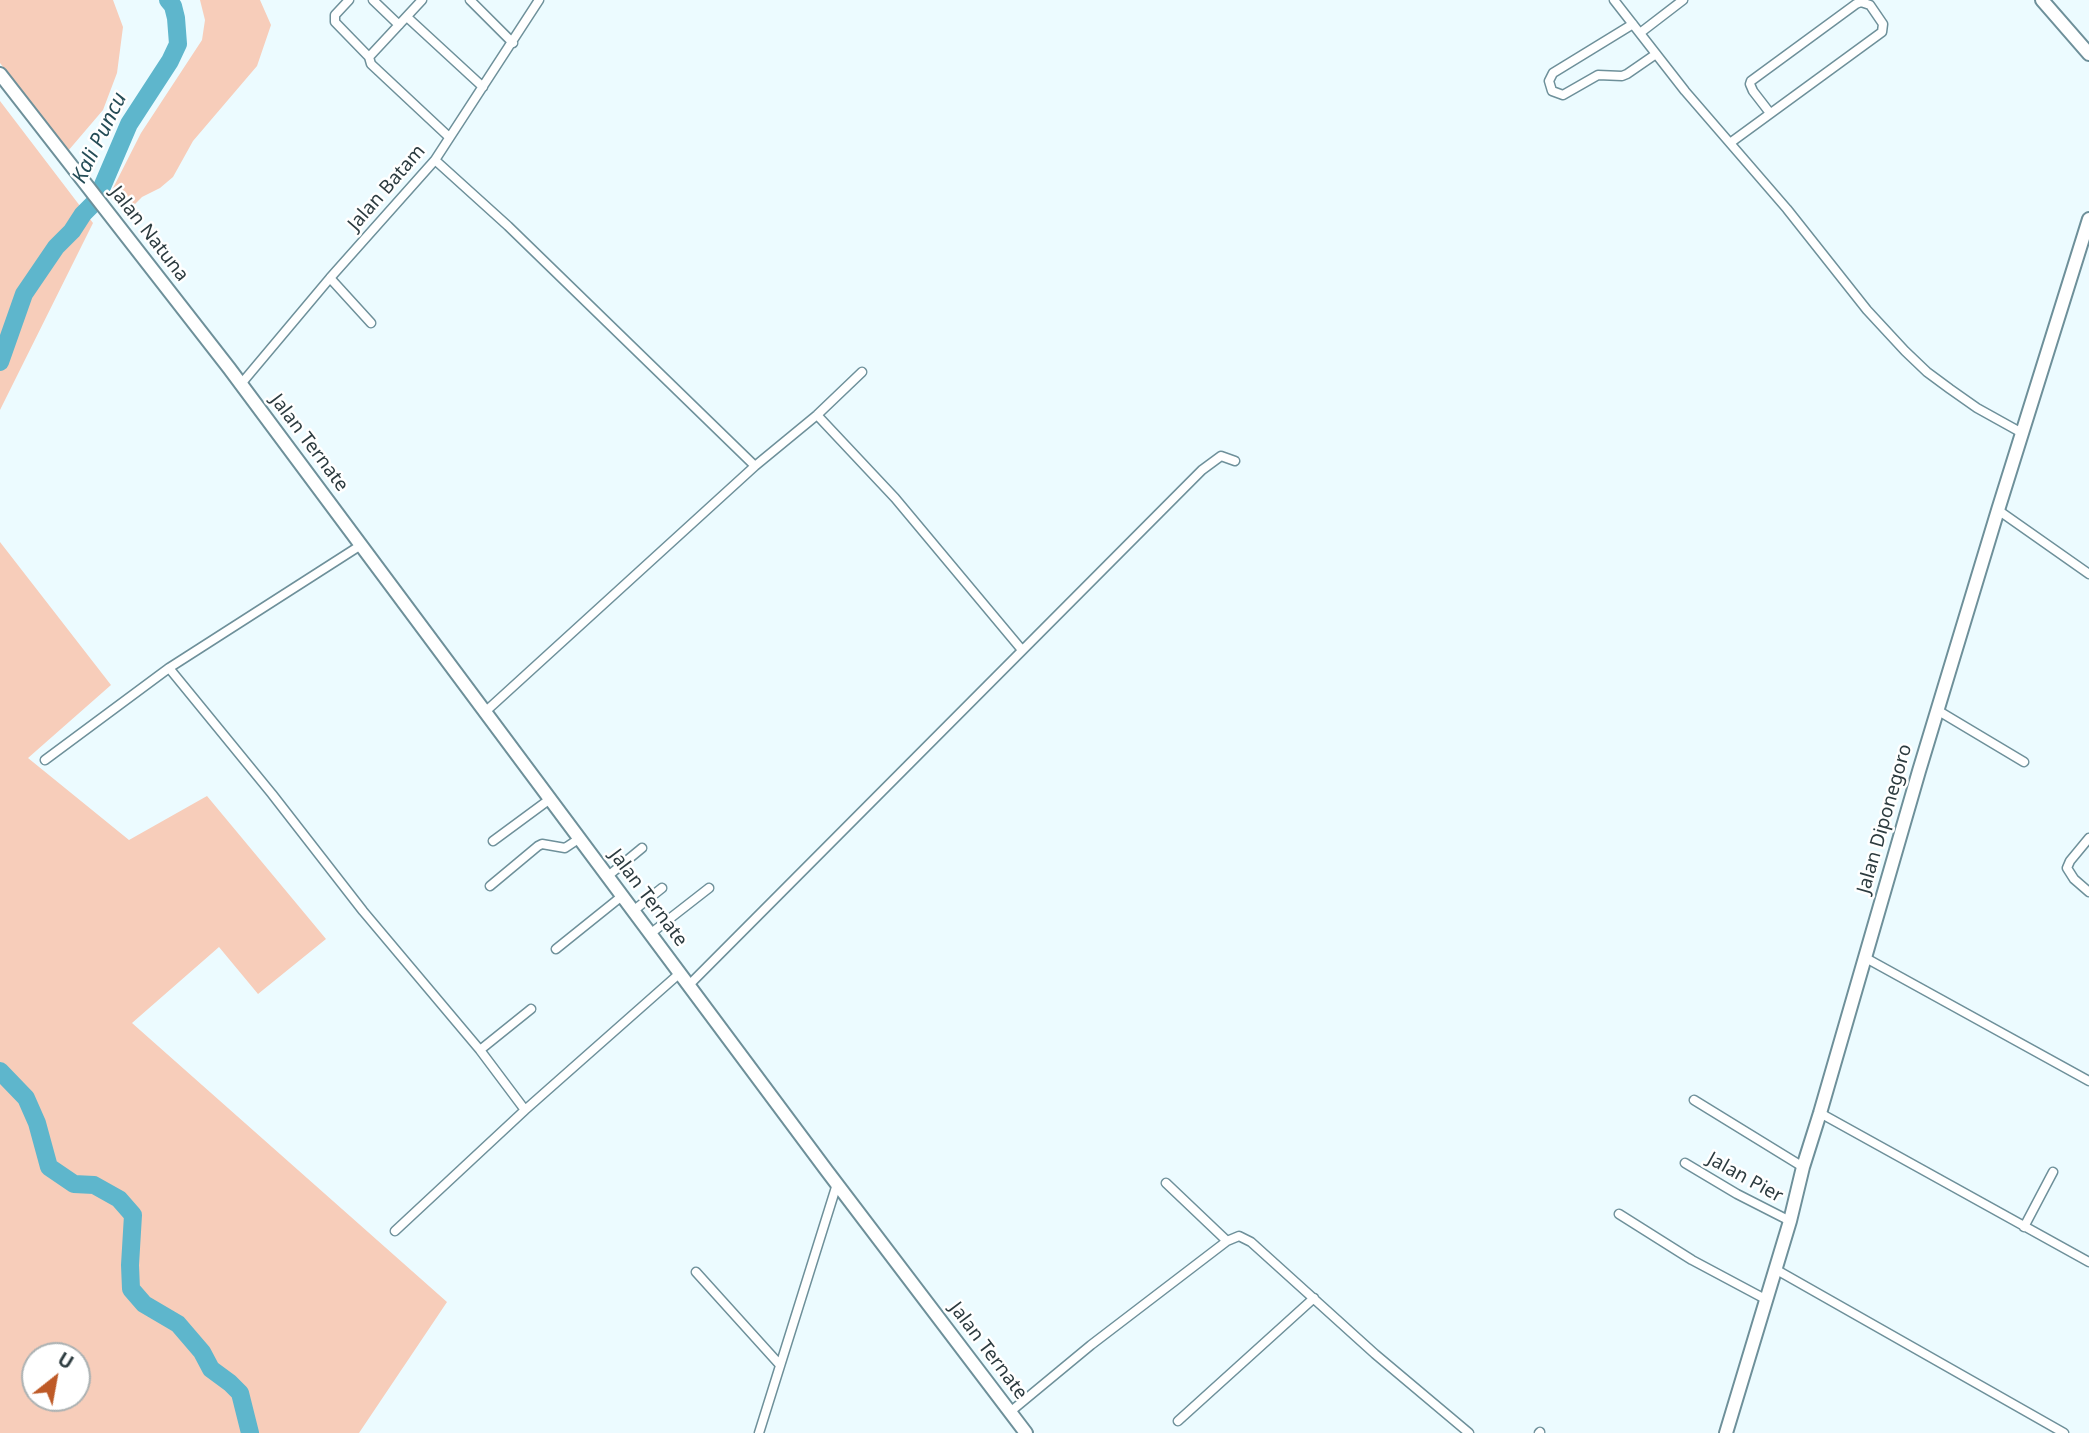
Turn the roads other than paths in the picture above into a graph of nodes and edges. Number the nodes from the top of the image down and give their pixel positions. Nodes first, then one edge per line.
1 (349, 0) edge
2 (373, 0) edge
3 (422, 0) edge
4 (470, 0) edge
5 (539, 0) edge
6 (1614, 0) edge
7 (1683, 0) edge
8 (2042, 0) edge
9 (407, 17) junction
10 (1633, 24) junction
11 (399, 25) junction
12 (1640, 33) junction
13 (513, 43) junction
14 (1656, 54) junction
15 (2089, 54) edge
16 (369, 57) junction
17 (0, 74) edge
18 (483, 87) junction
19 (1770, 113) junction
20 (449, 136) junction
21 (1730, 144) junction
22 (435, 159) junction
23 (2089, 219) edge
24 (330, 278) junction
25 (371, 323) dead end
26 (862, 372) dead end
27 (241, 384) junction
28 (817, 415) junction
29 (2022, 433) junction
30 (1235, 461) dead end
31 (755, 466) junction
32 (1998, 510) junction
33 (361, 545) junction
34 (2089, 574) edge
35 (1022, 650) junction
36 (169, 668) junction
37 (1937, 710) junction
38 (485, 712) junction
39 (45, 760) dead end
40 (2024, 762) dead end
41 (550, 799) junction
42 (580, 838) junction
43 (2089, 838) edge
44 (493, 841) dead end
45 (642, 848) dead end
46 (608, 876) junction
47 (490, 886) dead end
48 (662, 888) dead end
49 (709, 888) dead end
50 (2089, 892) edge
51 (622, 896) junction
52 (633, 911) junction
53 (650, 934) junction
54 (556, 949) dead end
55 (1864, 957) junction
56 (680, 973) junction
57 (688, 985) junction
58 (531, 1009) dead end
59 (480, 1050) junction
60 (2089, 1081) edge
61 (1694, 1100) dead end
62 (525, 1110) junction
63 (1820, 1113) junction
64 (1685, 1163) dead end
65 (1803, 1167) junction
66 (2053, 1172) dead end
67 (1166, 1183) dead end
68 (838, 1184) junction
69 (1619, 1214) dead end
70 (1790, 1221) junction
71 (2024, 1227) junction
72 (395, 1231) dead end
73 (1227, 1241) junction
74 (2089, 1262) edge
75 (1775, 1269) junction
76 (696, 1272) dead end
77 (1314, 1298) junction
78 (1767, 1300) junction
79 (780, 1365) junction
80 (1010, 1412) junction
81 (1178, 1421) dead end
82 (759, 1433) edge
83 (1026, 1433) edge
84 (1469, 1433) edge
85 (1726, 1433) edge
86 (2064, 1433) edge

1 - 16 street
2 - 11 street
3 - 9 street
4 - 13 street
5 - 13 street, Jalan Batam
6 - 10 street
7 - 12 street
8 - 15 street
9 - 11 street
9 - 18 street
10 - 12 street
10 - 14 street
11 - 16 street
12 - 14 street
13 - 18 street, Jalan Batam
14 - 21 street
16 - 20 street
17 - 27 street, Jalan Natuna
18 - 20 street, Jalan Batam
19 - 19 street
19 - 21 street
20 - 22 street, Jalan Batam
21 - 29 street
22 - 24 street, Jalan Batam
22 - 31 street
23 - 29 street, Jalan Diponegoro
24 - 25 street
24 - 27 street, Jalan Batam
26 - 28 street
27 - 33 street, Jalan Ternate
28 - 31 street
28 - 35 street
29 - 32 street, Jalan Diponegoro
30 - 35 street
31 - 38 street
32 - 34 street
32 - 37 street, Jalan Diponegoro
33 - 36 street
33 - 38 street, Jalan Ternate
35 - 57 street
36 - 39 street
36 - 59 street
37 - 40 street
37 - 55 street, Jalan Diponegoro
38 - 41 street, Jalan Ternate
41 - 42 street, Jalan Ternate
41 - 44 street
42 - 46 street, Jalan Ternate
42 - 47 street
43 - 50 street
45 - 46 street
46 - 51 street, Jalan Ternate
48 - 52 street
49 - 53 street
51 - 52 street, Jalan Ternate
51 - 54 street
52 - 53 street, Jalan Ternate
53 - 56 street, Jalan Ternate
55 - 60 street
55 - 63 street, Jalan Diponegoro
56 - 57 street, Jalan Ternate
56 - 62 street
57 - 68 street, Jalan Ternate
58 - 59 street
59 - 62 street
61 - 65 street
62 - 72 street
63 - 65 street, Jalan Diponegoro
63 - 71 street
64 - 70 street, Jalan Pier
65 - 70 street, Jalan Diponegoro
66 - 71 street
67 - 73 street
68 - 79 street
68 - 80 street, Jalan Ternate
69 - 78 street
70 - 75 street, Jalan Diponegoro
71 - 74 street
73 - 77 street
73 - 80 street
75 - 78 street, Jalan Diponegoro
75 - 86 street
76 - 79 street
77 - 81 street
77 - 84 street
78 - 85 street, Jalan Diponegoro
79 - 82 street
80 - 83 street, Jalan Ternate

